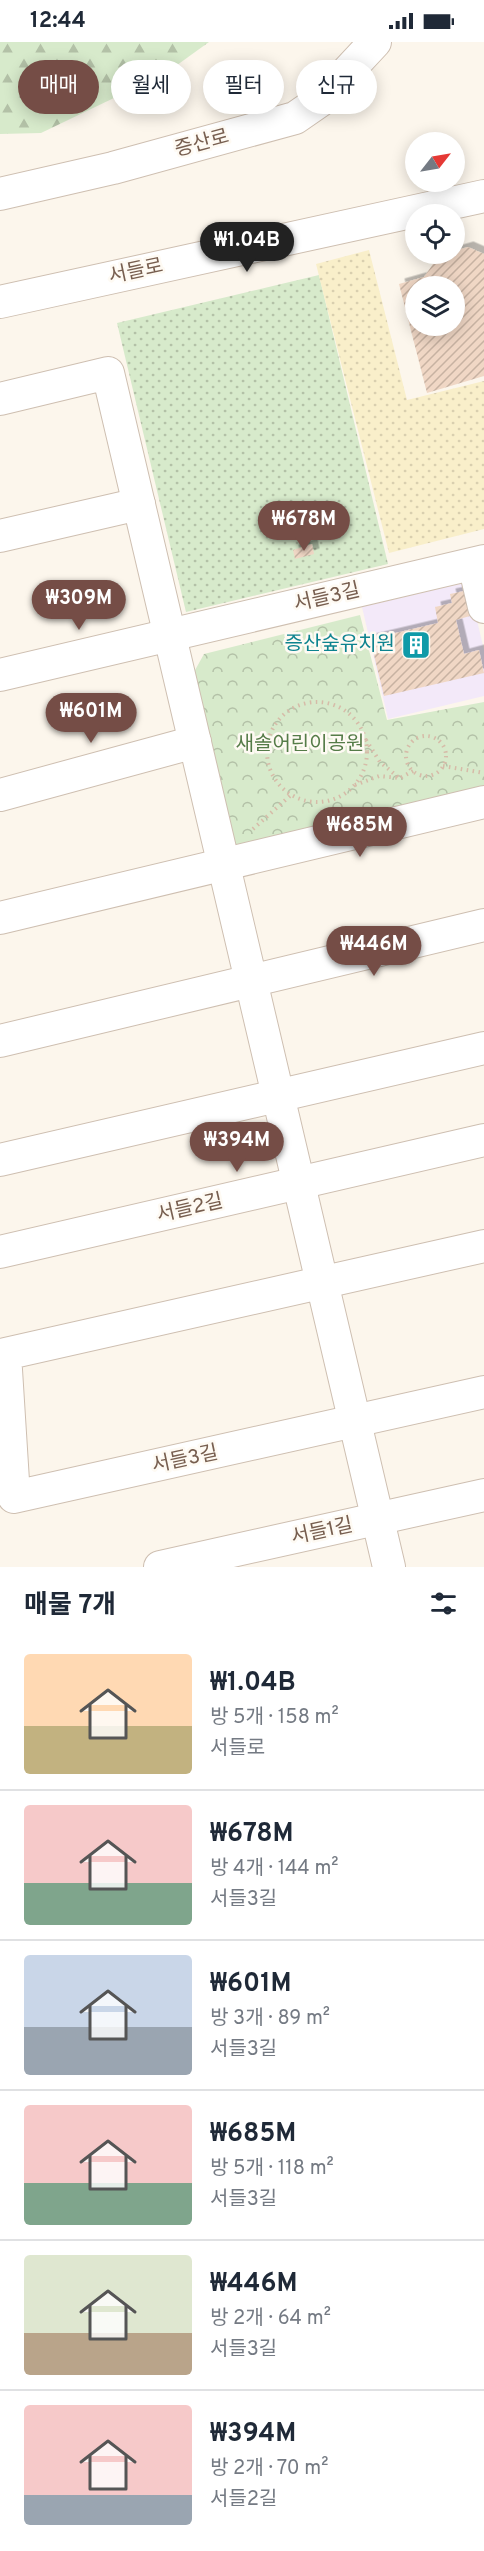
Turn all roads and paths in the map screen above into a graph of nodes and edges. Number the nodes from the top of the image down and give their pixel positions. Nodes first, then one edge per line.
1 (375, 42) edge
2 (0, 194) edge
3 (484, 196) edge
4 (0, 302) edge
5 (0, 399) edge
6 (139, 504) junction
7 (0, 536) edge
8 (479, 563) edge
9 (484, 606) edge
10 (170, 634) junction
11 (0, 675) edge
12 (364, 736) junction
13 (195, 742) junction
14 (443, 766) junction
15 (413, 771) junction
16 (484, 773) edge
17 (400, 778) junction
18 (355, 785) junction
19 (0, 795) edge
20 (291, 795) junction
21 (484, 802) edge
22 (251, 831) dead end
23 (224, 866) junction
24 (0, 918) edge
25 (484, 925) edge
26 (252, 981) junction
27 (0, 1041) edge
28 (484, 1048) edge
29 (279, 1096) junction
30 (484, 1140) edge
31 (0, 1160) edge
32 (300, 1184) junction
33 (484, 1246) edge
34 (0, 1252) edge
35 (323, 1284) junction
36 (484, 1392) edge
37 (356, 1422) junction
38 (484, 1495) edge
39 (379, 1520) junction
40 (160, 1567) edge
41 (389, 1567) edge

1 - 2 street, 증산로
3 - 4 street, 서들로
5 - 6 street
6 - 7 street
6 - 10 street
8 - 9 street
8 - 10 street, 서들3길
10 - 11 street, 서들3길
10 - 13 street
12 - 17 path
12 - 18 path
12 - 20 path
13 - 19 street
13 - 23 street
14 - 15 path
14 - 15 path
14 - 16 path
15 - 17 path
17 - 18 path
18 - 20 path
20 - 22 path
21 - 23 street
23 - 24 street
23 - 26 street
25 - 26 street
26 - 27 street
26 - 29 street
28 - 29 street
29 - 31 street
29 - 32 street
30 - 32 street, 서들2길
32 - 34 street, 서들2길
32 - 35 street
33 - 35 street
35 - 37 street
35 - 37 street, 서들3길
36 - 37 street, 서들3길
37 - 39 street
38 - 39 street, 서들1길
39 - 40 street, 서들1길
39 - 41 street

